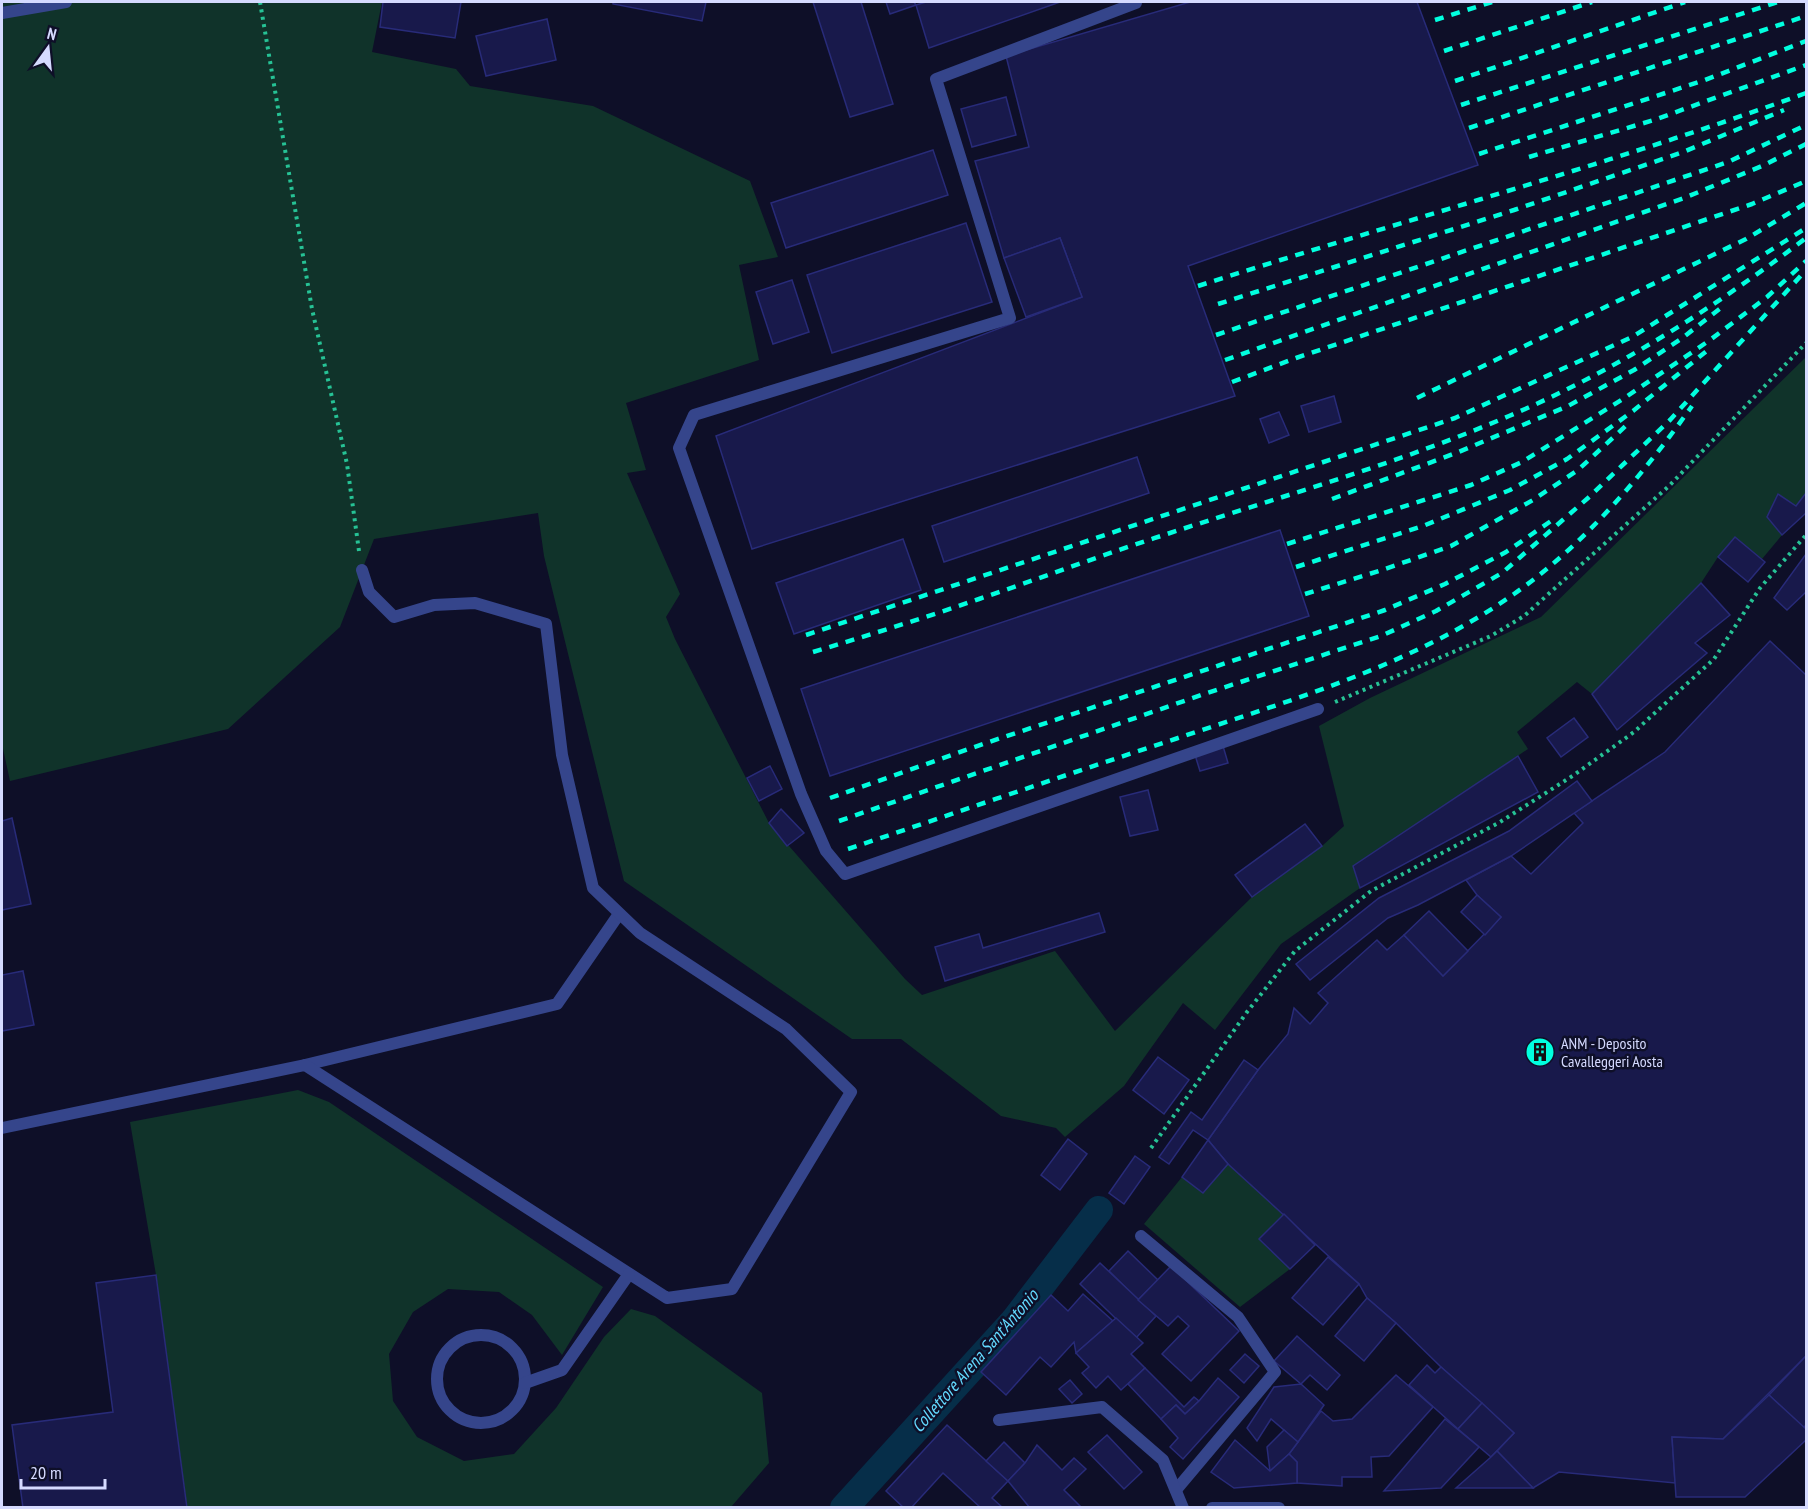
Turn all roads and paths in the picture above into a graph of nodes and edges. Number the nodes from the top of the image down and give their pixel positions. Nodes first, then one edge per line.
1 (59, 2) edge
2 (66, 2) edge
3 (260, 2) edge
4 (1137, 2) edge
5 (2, 13) edge
6 (1806, 343) edge
7 (1806, 535) edge
8 (362, 570) joint
9 (1318, 710) joint
10 (619, 914) junction
11 (305, 1065) junction
12 (2, 1128) edge
13 (1150, 1148) dead end
14 (1141, 1236) dead end
15 (629, 1274) junction
16 (525, 1383) junction
17 (999, 1420) dead end
18 (1176, 1490) junction
19 (1183, 1508) edge
20 (1212, 1508) edge
21 (1279, 1508) edge

1 - 2 street
1 - 5 street
3 - 8 path
4 - 9 street
6 - 9 path
7 - 13 path
8 - 10 street
10 - 11 street
10 - 15 street
11 - 12 street
11 - 15 street
14 - 18 street
15 - 16 street
16 - 16 street
17 - 18 street
18 - 19 street
20 - 21 street

